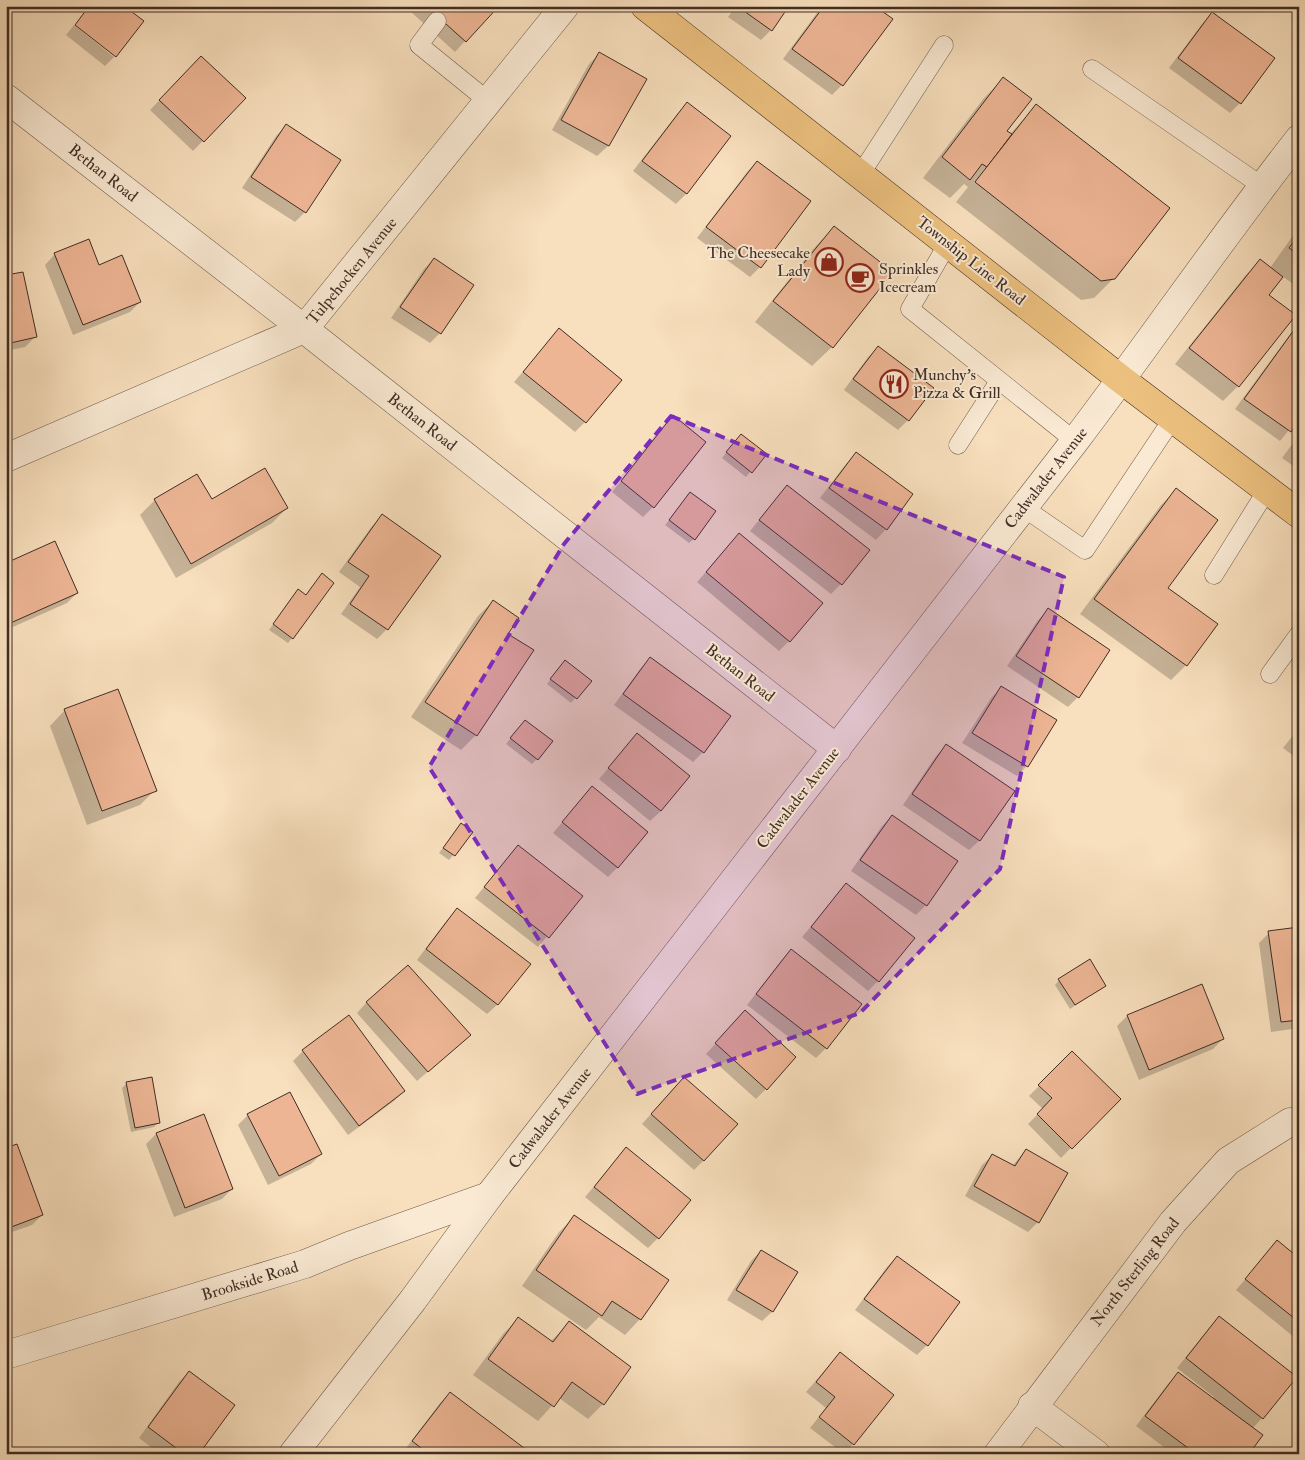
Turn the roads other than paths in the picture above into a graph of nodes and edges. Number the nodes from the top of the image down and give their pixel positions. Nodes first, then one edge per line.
1 (565, 6) edge
2 (645, 6) edge
3 (436, 22) dead end
4 (944, 45) dead end
5 (1092, 69) dead end
6 (6, 98) edge
7 (488, 102) junction
8 (1299, 139) edge
9 (860, 175) junction
10 (1262, 186) junction
11 (948, 243) junction
12 (304, 329) junction
13 (1122, 380) junction
14 (999, 381) junction
15 (1173, 418) junction
16 (1076, 441) junction
17 (958, 445) dead end
18 (6, 458) edge
19 (1267, 490) junction
20 (1024, 508) junction
21 (1299, 514) edge
22 (1214, 575) dead end
23 (1299, 634) edge
24 (1270, 674) dead end
25 (837, 749) junction
26 (1299, 1122) edge
27 (490, 1196) junction
28 (6, 1355) edge
29 (1032, 1406) junction
30 (293, 1454) edge
31 (998, 1454) edge
32 (1096, 1454) edge

1 - 7 street, Tulpehocken Avenue
2 - 9 main road, Township Line Road
3 - 7 lane
4 - 9 lane
5 - 10 lane
6 - 12 street, Bethan Road
7 - 12 street, Tulpehocken Avenue
8 - 10 street, Cadwalader Avenue
9 - 11 main road, Township Line Road
10 - 13 street, Cadwalader Avenue
11 - 13 main road, Township Line Road
11 - 14 lane
12 - 18 street, Tulpehocken Avenue
12 - 25 street, Bethan Road
13 - 15 main road, Township Line Road
13 - 16 street, Cadwalader Avenue
14 - 16 lane
14 - 17 lane
15 - 19 main road, Township Line Road
15 - 20 lane
16 - 20 street, Cadwalader Avenue
19 - 21 main road, Township Line Road
19 - 22 lane
20 - 25 street, Cadwalader Avenue
23 - 24 lane
25 - 27 street, Cadwalader Avenue
26 - 29 street, North Sterling Road
27 - 28 street, Brookside Road
27 - 30 street, Cadwalader Avenue
29 - 31 street, North Sterling Road
29 - 32 street

